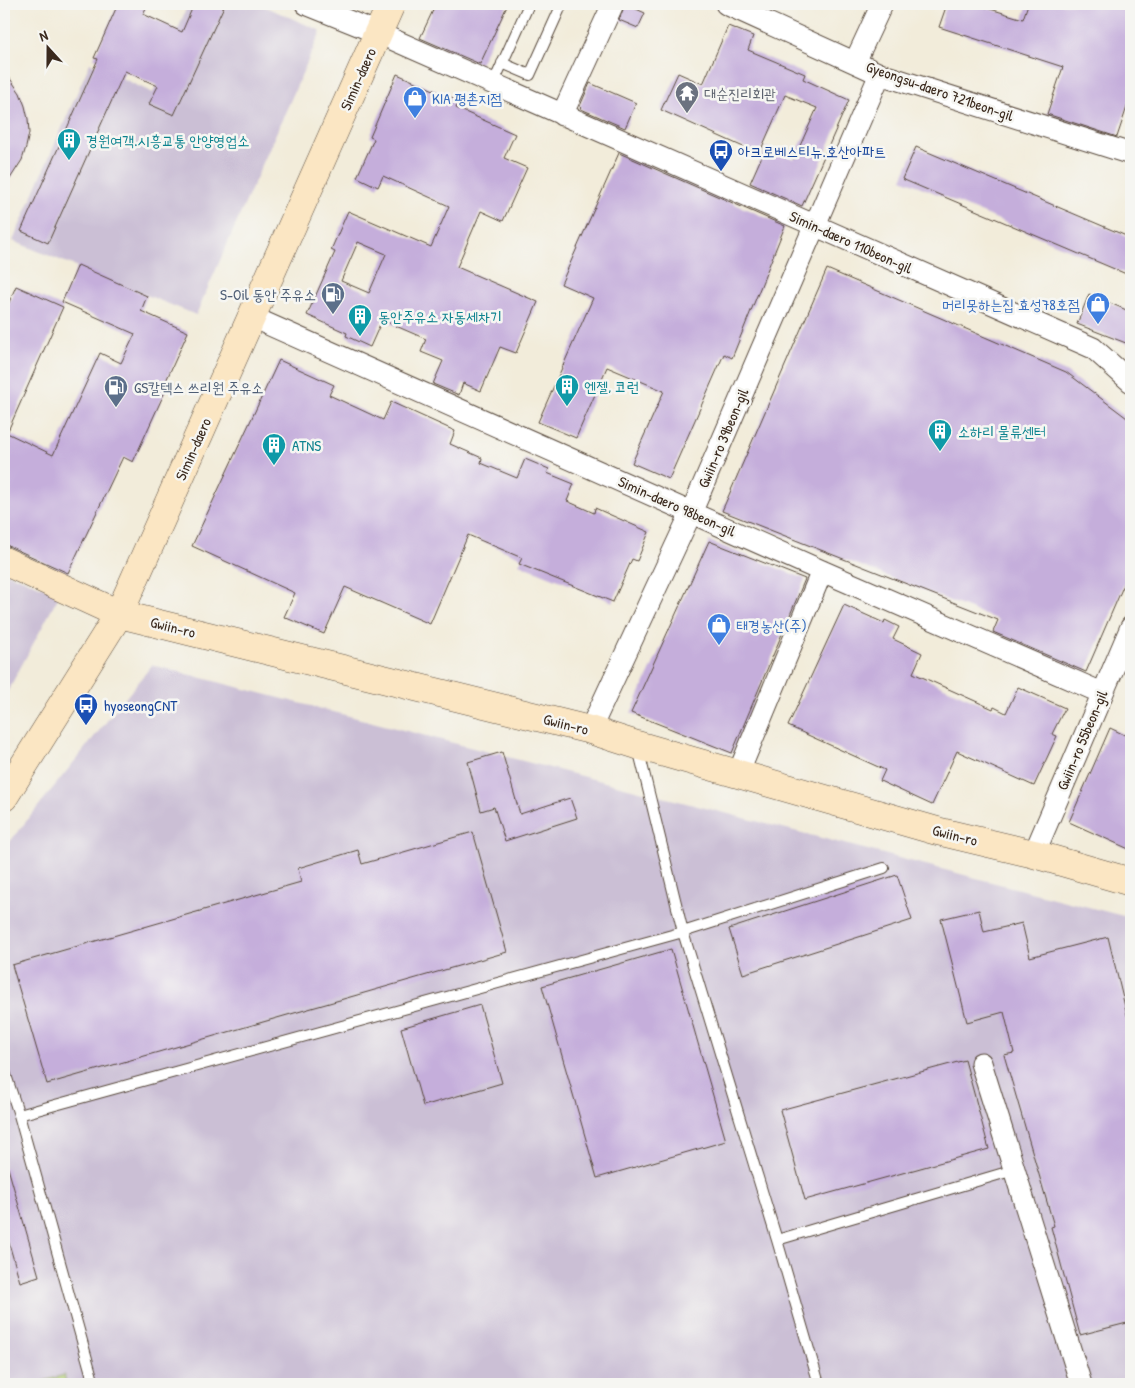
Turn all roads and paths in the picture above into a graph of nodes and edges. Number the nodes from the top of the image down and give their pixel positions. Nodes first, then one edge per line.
1 (306, 4) edge
2 (390, 4) edge
3 (529, 4) edge
4 (562, 4) edge
5 (613, 4) edge
6 (726, 4) edge
7 (882, 4) edge
8 (378, 33) junction
9 (855, 62) junction
10 (502, 63) junction
11 (880, 74) junction
12 (491, 84) junction
13 (562, 115) junction
14 (1131, 154) edge
15 (814, 226) junction
16 (252, 317) junction
17 (1131, 382) edge
18 (691, 513) junction
19 (4, 561) edge
20 (822, 571) junction
21 (119, 614) junction
22 (1131, 627) edge
23 (1102, 693) junction
24 (590, 730) junction
25 (637, 745) junction
26 (738, 774) junction
27 (4, 797) edge
28 (1034, 854) junction
29 (884, 868) dead end
30 (1131, 882) edge
31 (683, 932) junction
32 (981, 1063) dead end
33 (4, 1069) edge
34 (19, 1115) junction
35 (1014, 1170) junction
36 (778, 1240) junction
37 (94, 1384) edge
38 (819, 1384) edge
39 (1081, 1384) edge

1 - 8 street, Simin-daero 110beon-gil
2 - 8 street, Simin-daero
3 - 10 lane
4 - 10 lane
5 - 13 street
6 - 9 street, Gyeongsu-daero 721beon-gil
7 - 9 street
8 - 12 street, Simin-daero 110beon-gil
8 - 16 street, Simin-daero
9 - 11 street, Gyeongsu-daero 721beon-gil
10 - 12 lane
11 - 14 street, Gyeongsu-daero 721beon-gil
11 - 15 street, Gwiin-ro 39beon-gil
12 - 13 street, Simin-daero 110beon-gil
13 - 15 street, Simin-daero 110beon-gil
15 - 17 street, Simin-daero 110beon-gil
15 - 18 street, Gwiin-ro 39beon-gil
16 - 18 street, Simin-daero 98beon-gil
16 - 21 street, Simin-daero
18 - 20 street, Simin-daero 98beon-gil
18 - 24 street, Gwiin-ro 39beon-gil
19 - 21 street, Gwiin-ro
20 - 23 street, Simin-daero 98beon-gil
20 - 26 street
21 - 24 street, Gwiin-ro
21 - 27 street, Simin-daero
22 - 23 street, Gwiin-ro 55beon-gil
23 - 28 street, Gwiin-ro 55beon-gil
24 - 25 street, Gwiin-ro
25 - 26 street, Gwiin-ro
25 - 31 lane
26 - 28 street, Gwiin-ro
28 - 30 street, Gwiin-ro
29 - 31 lane
31 - 34 lane
31 - 36 lane
32 - 35 street
33 - 34 lane
34 - 37 lane
35 - 36 lane
35 - 39 street
36 - 38 lane

